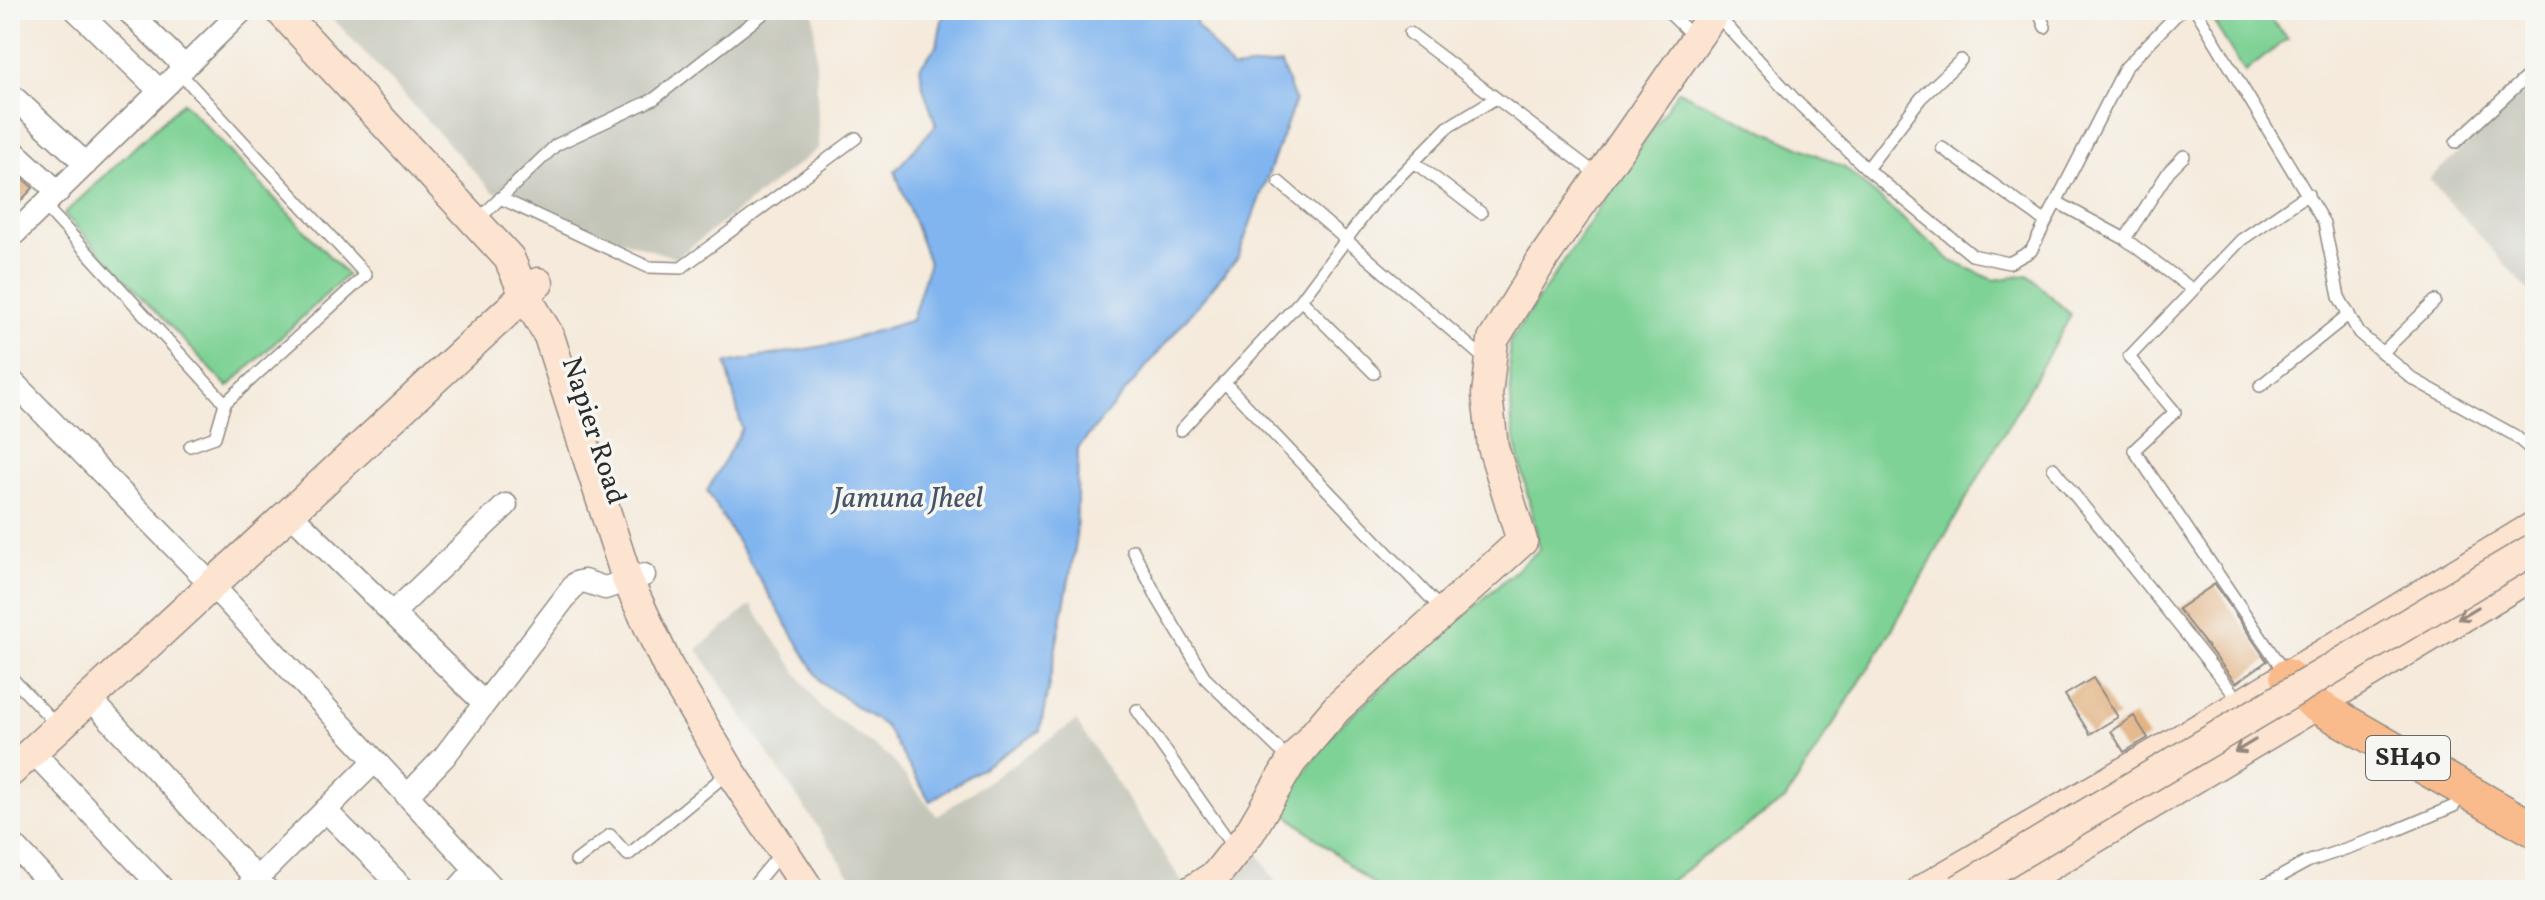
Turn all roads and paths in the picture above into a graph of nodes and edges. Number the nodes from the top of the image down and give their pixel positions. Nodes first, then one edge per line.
1 (76, 10) edge
2 (127, 10) edge
3 (243, 10) edge
4 (280, 10) edge
5 (303, 10) edge
6 (768, 10) edge
7 (1666, 10) edge
8 (2038, 10) edge
9 (2181, 10) edge
10 (2196, 10) edge
11 (1715, 11) edge
12 (2045, 27) dead end
13 (1410, 33) dead end
14 (1696, 39) junction
15 (1961, 60) dead end
16 (2535, 69) edge
17 (182, 70) junction
18 (160, 91) junction
19 (10, 94) edge
20 (1496, 98) junction
21 (856, 138) dead end
22 (2456, 142) dead end
23 (10, 148) edge
24 (1942, 148) dead end
25 (2184, 156) dead end
26 (1414, 162) junction
27 (86, 164) junction
28 (1867, 169) junction
29 (1600, 177) junction
30 (1279, 182) dead end
31 (2308, 194) junction
32 (51, 198) junction
33 (2057, 202) junction
34 (493, 205) junction
35 (1481, 213) dead end
36 (2046, 222) junction
37 (10, 238) edge
38 (1347, 238) junction
39 (2125, 239) junction
40 (532, 289) junction
41 (2193, 290) junction
42 (1301, 300) junction
43 (2435, 301) dead end
44 (2349, 314) junction
45 (2382, 353) junction
46 (1490, 364) junction
47 (1374, 373) dead end
48 (10, 379) edge
49 (1224, 382) junction
50 (2260, 386) dead end
51 (225, 403) junction
52 (1181, 430) dead end
53 (190, 446) dead end
54 (2535, 453) edge
55 (2053, 468) dead end
56 (506, 505) dead end
57 (289, 512) junction
58 (2535, 526) edge
59 (2535, 548) edge
60 (1133, 550) dead end
61 (2535, 573) edge
62 (635, 577) junction
63 (211, 584) junction
64 (1443, 612) junction
65 (393, 613) junction
66 (10, 676) edge
67 (2287, 676) junction
68 (89, 697) junction
69 (484, 703) junction
70 (2242, 704) junction
71 (2314, 704) junction
72 (1137, 710) dead end
73 (58, 727) junction
74 (32, 751) junction
75 (375, 761) junction
76 (1291, 762) junction
77 (730, 771) junction
78 (10, 772) edge
79 (2462, 789) junction
80 (407, 796) junction
81 (325, 810) junction
82 (2535, 830) edge
83 (10, 841) edge
84 (1236, 850) junction
85 (783, 851) junction
86 (576, 861) dead end
87 (476, 869) junction
88 (256, 886) edge
89 (56, 890) edge
90 (164, 890) edge
91 (405, 890) edge
92 (457, 890) edge
93 (495, 890) edge
94 (750, 890) edge
95 (809, 890) edge
96 (830, 890) edge
97 (1193, 890) edge
98 (1922, 890) edge
99 (1959, 890) edge
100 (2008, 890) edge
101 (2256, 890) edge

1 - 18 street
2 - 17 street
3 - 17 street
4 - 40 main road
5 - 34 main road, Napier Road
6 - 34 lane
7 - 14 lane
8 - 12 lane
9 - 33 lane
10 - 31 lane
11 - 14 main road
11 - 28 lane
13 - 20 lane
14 - 29 main road
15 - 28 lane
16 - 22 lane
17 - 18 street
17 - 51 lane
18 - 27 street
19 - 27 street
20 - 26 lane
20 - 29 lane
21 - 34 lane
23 - 32 street
24 - 36 lane
25 - 39 lane
26 - 35 lane
26 - 38 lane
27 - 32 street
28 - 36 lane
29 - 46 main road
30 - 38 lane
31 - 41 lane
31 - 44 lane
32 - 37 street
32 - 51 lane
33 - 36 lane
33 - 39 lane
34 - 40 main road, Napier Road
38 - 42 lane
38 - 46 lane
39 - 41 lane
40 - 57 main road
40 - 62 main road, Napier Road
41 - 67 lane
42 - 47 lane
42 - 49 lane
43 - 45 lane
44 - 45 lane
44 - 50 lane
45 - 54 lane
46 - 64 main road
48 - 63 street
49 - 52 lane
49 - 64 lane
51 - 53 lane
55 - 70 lane
56 - 65 street
57 - 63 main road
57 - 65 street
58 - 67 main road
59 - 99 main road, bridge
60 - 76 lane
61 -> 71 main road
62 - 69 street
62 - 77 main road
62 - 96 main road, Napier Road
63 - 68 main road
63 - 75 street
64 - 76 main road
65 - 69 street
66 - 73 lane
67 - 70 main road
67 - 71 main road, SH40
68 - 73 main road
68 - 88 street
69 - 80 street
70 - 98 main road
71 - 79 main road, SH40
71 -> 100 main road
72 - 84 lane
73 - 74 main road
74 - 78 main road
74 - 90 street
75 - 80 street
75 - 81 street
76 - 84 main road
77 - 85 main road
77 - 86 lane
79 - 82 main road, SH40
79 - 101 lane
80 - 87 street
81 - 88 street
81 - 91 street
83 - 89 street
84 - 97 main road
85 - 94 lane
85 - 95 main road
87 - 92 street
87 - 93 street

